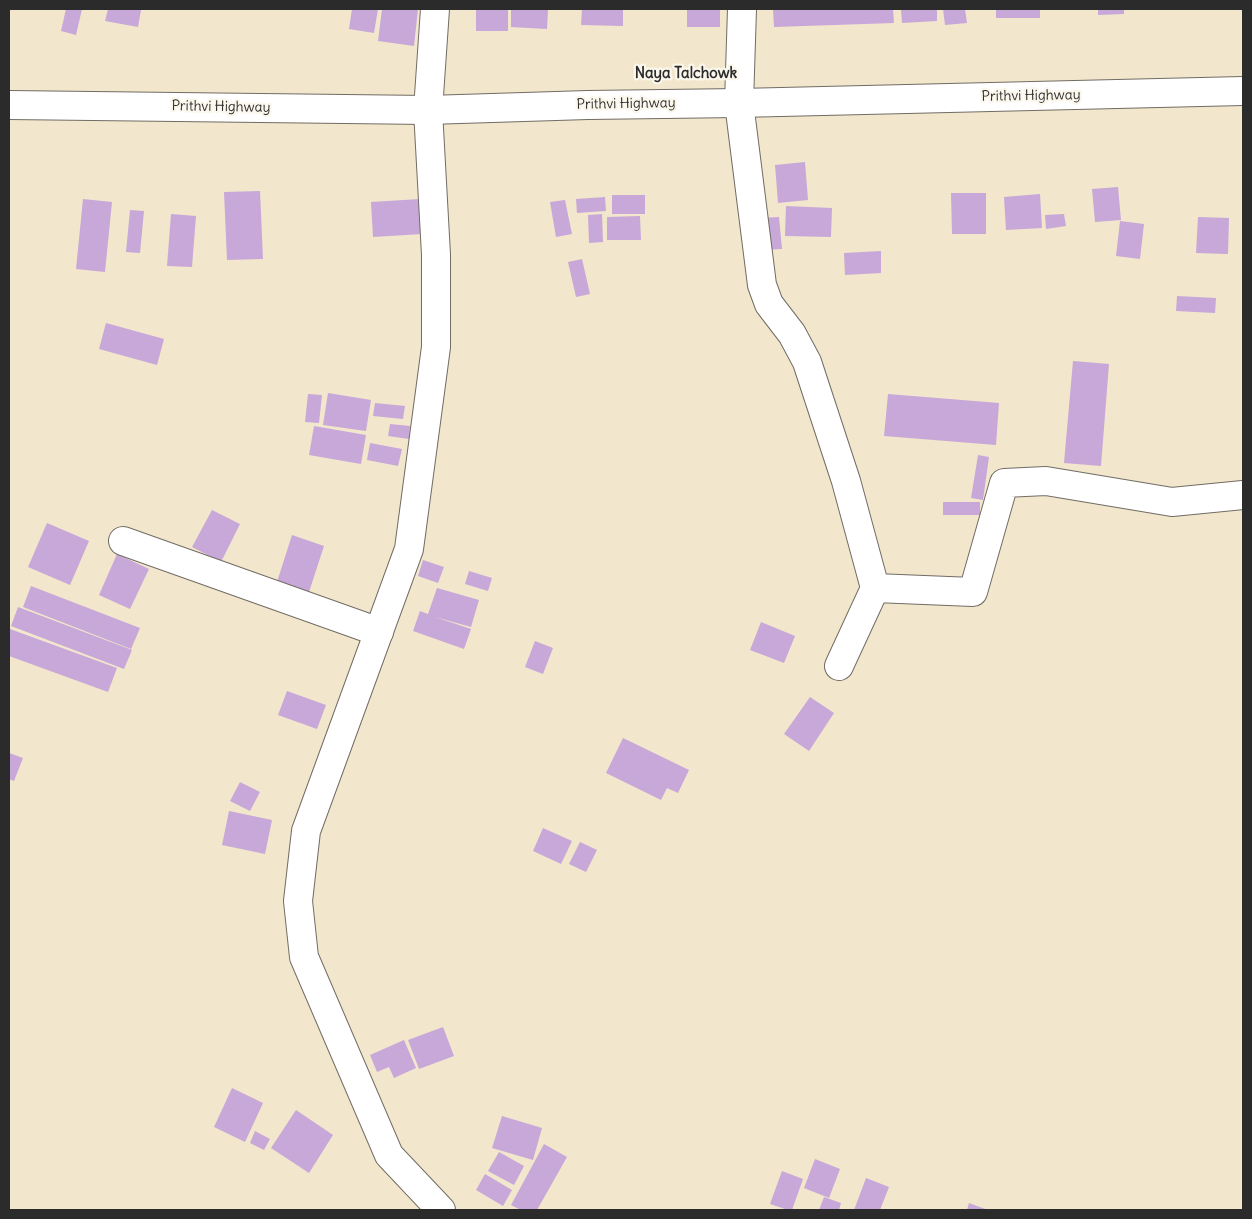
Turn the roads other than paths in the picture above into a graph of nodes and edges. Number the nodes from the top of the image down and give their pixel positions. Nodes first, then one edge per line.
1 (435, 9) edge
2 (742, 9) edge
3 (1243, 91) edge
4 (739, 103) junction
5 (9, 104) edge
6 (428, 110) junction
7 (1243, 495) edge
8 (123, 540) dead end
9 (875, 588) junction
10 (379, 632) junction
11 (839, 666) dead end
12 (441, 1210) edge

1 - 6 main road
2 - 4 main road
3 - 4 main road, Prithvi Highway
4 - 6 main road, Prithvi Highway
4 - 9 main road
5 - 6 main road, Prithvi Highway
6 - 10 main road
7 - 9 main road
8 - 10 main road
9 - 11 main road
10 - 12 main road

